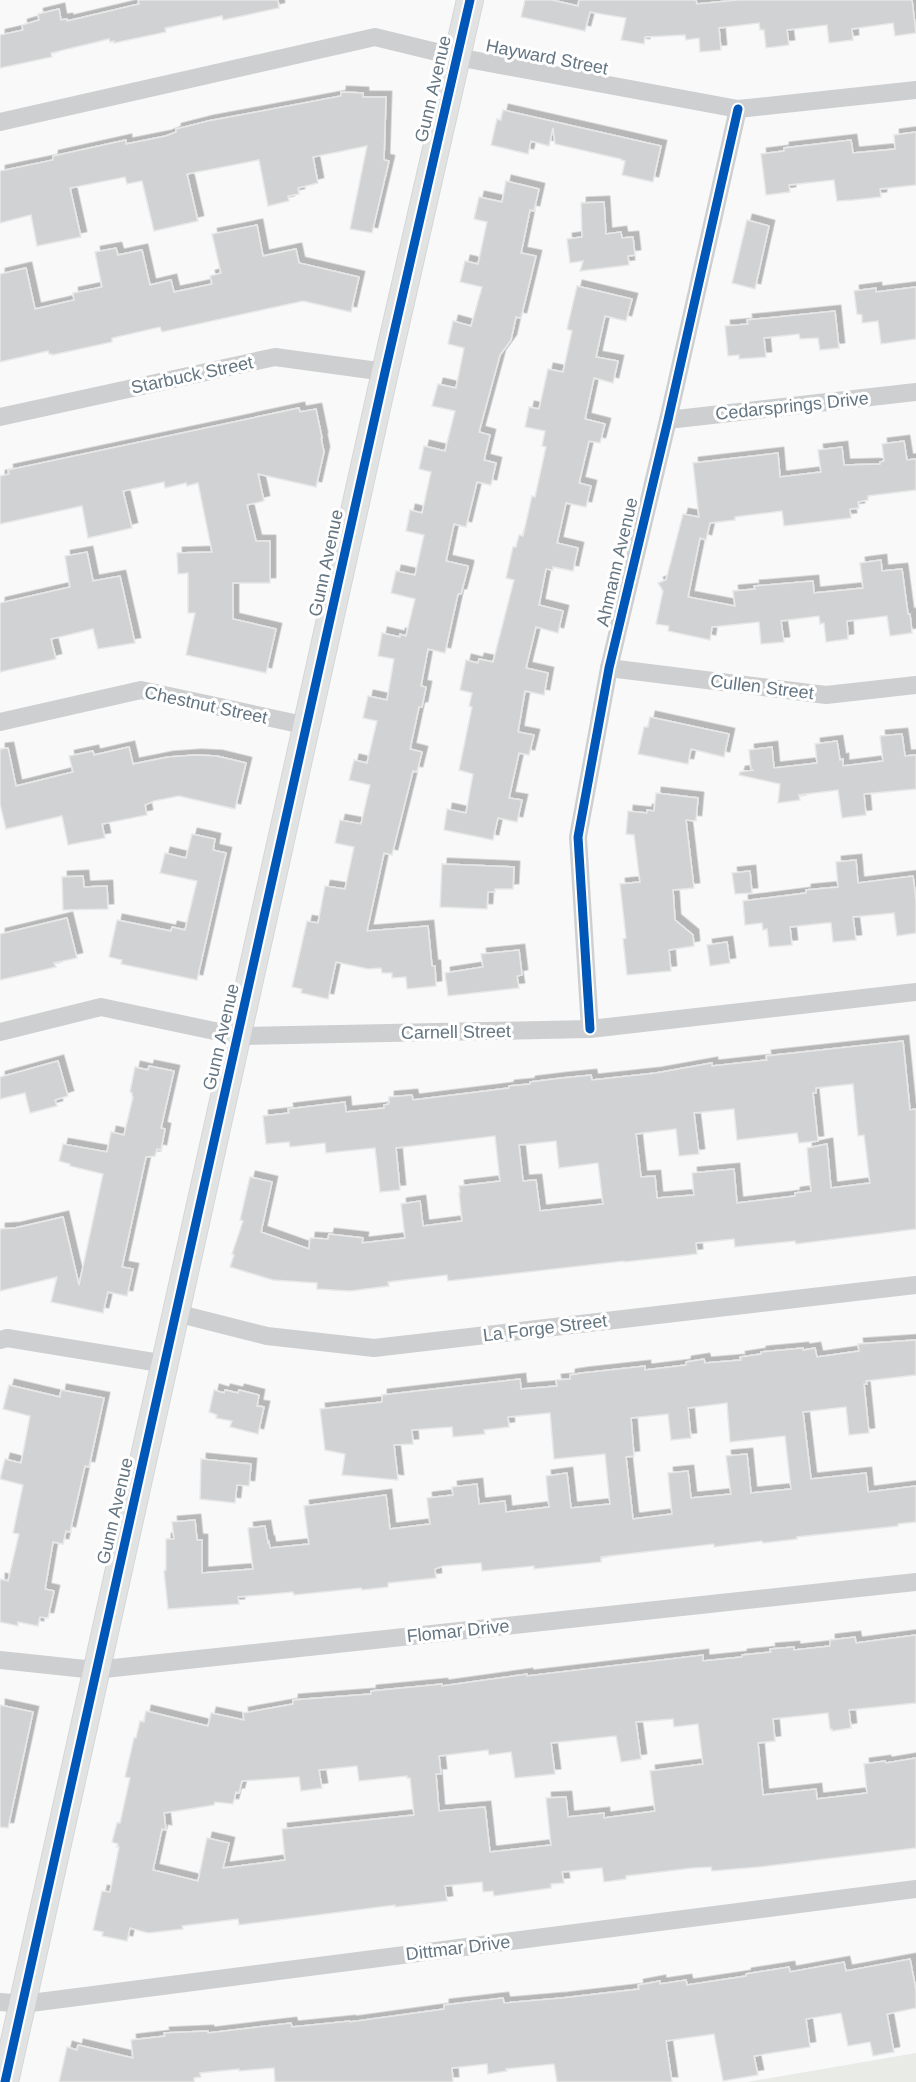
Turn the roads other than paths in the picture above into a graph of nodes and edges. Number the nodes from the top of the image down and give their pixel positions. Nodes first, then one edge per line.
1 (470, 0) edge
2 (457, 57) junction
3 (916, 90) edge
4 (738, 109) junction
5 (0, 122) edge
6 (385, 372) junction
7 (916, 392) edge
8 (0, 417) edge
9 (668, 420) junction
10 (609, 668) junction
11 (916, 686) edge
12 (0, 722) edge
13 (308, 726) junction
14 (916, 992) edge
15 (590, 1029) junction
16 (0, 1032) edge
17 (238, 1036) junction
18 (916, 1285) edge
19 (176, 1313) junction
20 (0, 1340) edge
21 (166, 1364) junction
22 (916, 1582) edge
23 (0, 1660) edge
24 (95, 1670) junction
25 (916, 1889) edge
26 (11, 2003) edge
27 (5, 2082) edge

1 - 2 street, Gunn Avenue
2 - 4 street, Hayward Street
2 - 5 street, Hayward Street
2 - 6 street, Gunn Avenue
3 - 4 street, Hayward Street
4 - 9 street, Ahmann Avenue
6 - 8 street, Starbuck Street
6 - 13 street, Gunn Avenue
7 - 9 street, Cedarsprings Drive
9 - 10 street, Ahmann Avenue
10 - 11 street, Cullen Street
10 - 15 street, Ahmann Avenue
12 - 13 street, Chestnut Street
13 - 17 street, Gunn Avenue
14 - 15 street, Carnell Street
15 - 17 street, Carnell Street
16 - 17 street, Carnell Street
17 - 19 street, Gunn Avenue
18 - 19 street, La Forge Street
19 - 21 street, Gunn Avenue
20 - 21 street
21 - 24 street, Gunn Avenue
22 - 24 street, Flomar Drive
23 - 24 street, Flomar Drive
24 - 26 street, Gunn Avenue
25 - 26 street, Dittmar Drive
26 - 27 street, Gunn Avenue

